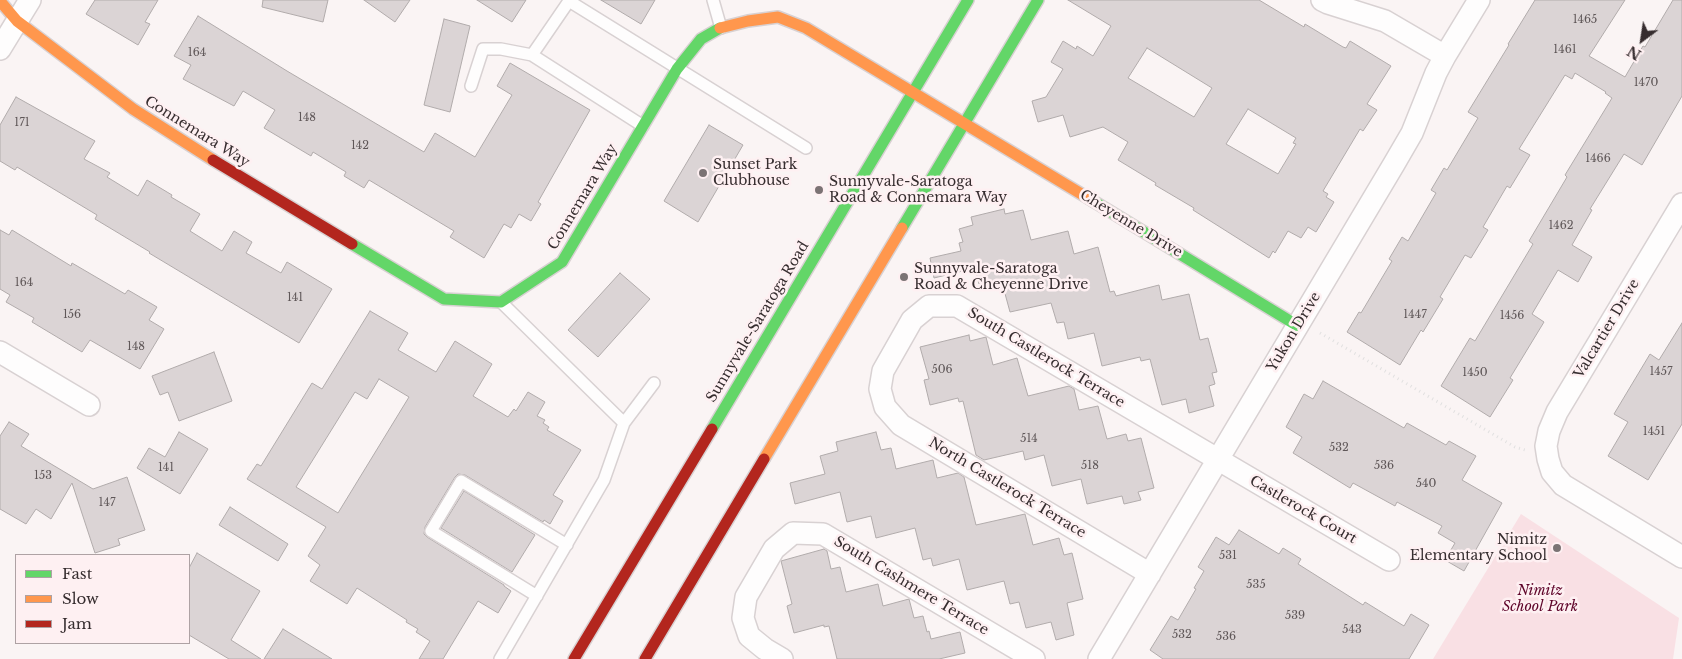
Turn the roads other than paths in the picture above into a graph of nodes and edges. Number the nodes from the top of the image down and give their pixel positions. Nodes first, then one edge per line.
1 (30, 0) edge
2 (713, 0) edge
3 (968, 0) edge
4 (1038, 0) edge
5 (1322, 0) edge
6 (1479, 0) edge
7 (0, 1) edge
8 (17, 21) junction
9 (721, 28) junction
10 (0, 49) edge
11 (532, 56) junction
12 (1445, 56) junction
13 (677, 69) junction
14 (472, 86) dead end
15 (913, 92) junction
16 (965, 122) junction
17 (644, 126) junction
18 (806, 148) dead end
19 (1682, 204) edge
20 (502, 302) junction
21 (1298, 326) junction
22 (0, 352) edge
23 (654, 382) dead end
24 (880, 389) joint
25 (89, 405) dead end
26 (624, 423) junction
27 (1217, 460) junction
28 (566, 545) junction
29 (1682, 557) edge
30 (1389, 560) dead end
31 (1150, 574) junction
32 (537, 596) junction
33 (500, 659) edge
34 (574, 659) edge
35 (645, 659) edge
36 (782, 659) edge
37 (1034, 659) edge
38 (1099, 659) edge

1 - 8 street
2 - 9 lane
3 - 15 street, Sunnyvale-Saratoga Road
4 - 16 street
5 - 12 street
6 - 12 street, Yukon Drive
7 - 8 street, Connemara Way
8 - 10 street
8 - 20 street, Connemara Way
9 - 13 street, Connemara Way
9 - 15 street, Connemara Way
11 - 13 lane
11 - 14 lane
11 - 17 lane
12 - 21 street, Yukon Drive
13 - 17 street, Connemara Way
13 - 18 lane
15 - 16 street, Connemara Way
15 - 34 street, Sunnyvale-Saratoga Road
16 - 21 street, Cheyenne Drive
16 - 35 street
17 - 20 street, Connemara Way
19 - 29 street, Valcartier Drive
20 - 26 lane
21 - 27 street, Yukon Drive
22 - 25 street
23 - 26 lane
24 - 27 street, South Castlerock Terrace
24 - 31 street, North Castlerock Terrace
26 - 28 lane
27 - 30 street, Castlerock Court
27 - 31 street, Yukon Drive
28 - 32 lane
28 - 32 lane
31 - 38 street, Yukon Drive
32 - 33 lane
36 - 37 street, South Cashmere Terrace

